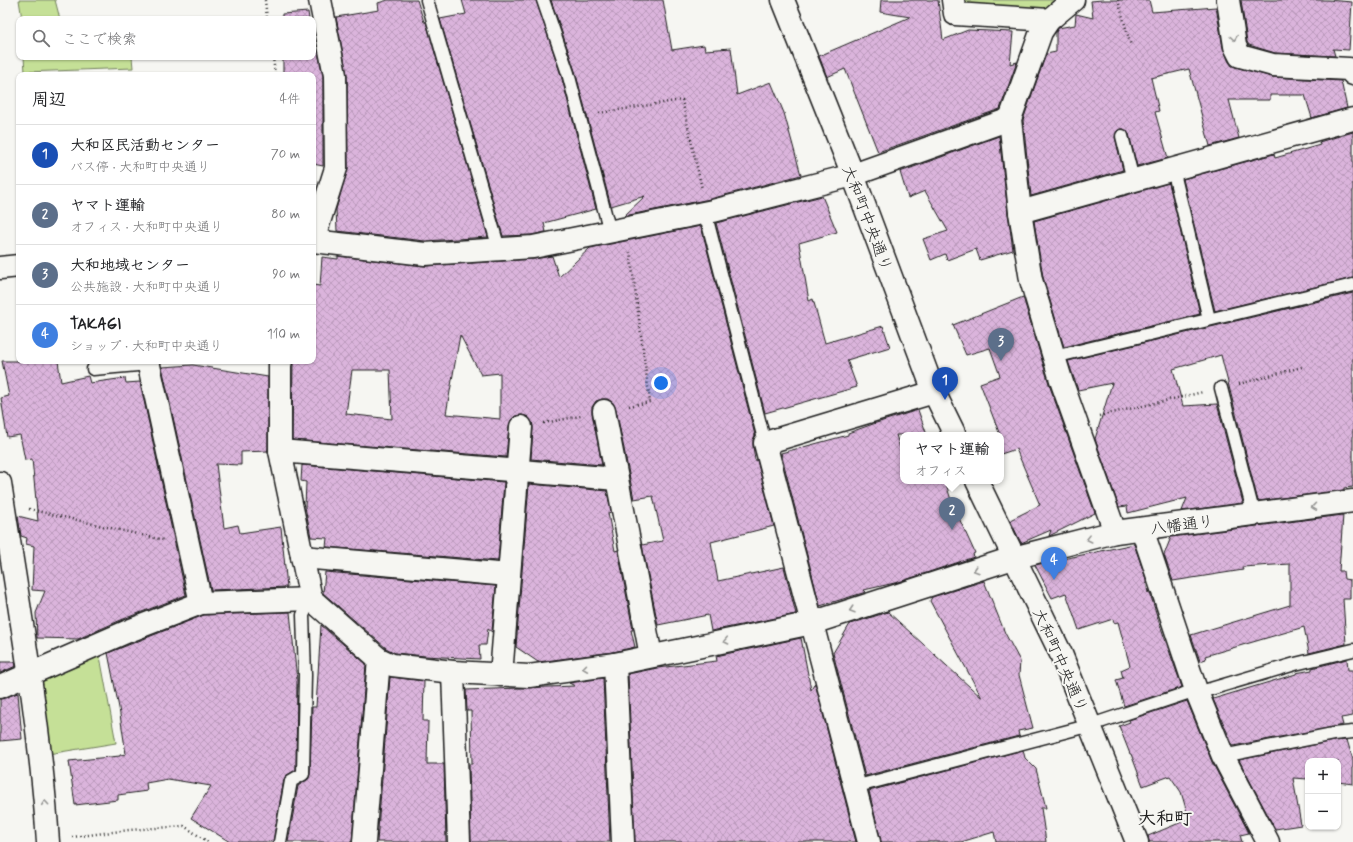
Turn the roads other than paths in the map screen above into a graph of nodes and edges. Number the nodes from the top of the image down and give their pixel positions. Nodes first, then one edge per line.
1 (320, 0) edge
2 (427, 0) edge
3 (542, 0) edge
4 (783, 0) edge
5 (953, 0) edge
6 (1073, 0) edge
7 (1228, 0) edge
8 (1049, 20) junction
9 (1353, 74) edge
10 (1010, 119) junction
11 (1353, 119) edge
12 (1122, 136) dead end
13 (1173, 169) junction
14 (853, 176) junction
15 (1133, 180) junction
16 (705, 212) junction
17 (1020, 212) junction
18 (619, 230) junction
19 (316, 231) edge
20 (316, 241) edge
21 (498, 249) junction
22 (16, 266) edge
23 (0, 268) edge
24 (1353, 285) edge
25 (1209, 319) junction
26 (1054, 357) junction
27 (132, 364) edge
28 (148, 364) edge
29 (280, 364) edge
30 (92, 369) dead end
31 (1221, 388) road end
32 (934, 392) junction
33 (604, 411) road end
34 (521, 427) road end
35 (953, 432) edge
36 (765, 443) junction
37 (280, 451) junction
38 (518, 471) junction
39 (617, 479) junction
40 (977, 484) edge
41 (2, 493) edge
42 (1353, 501) edge
43 (1254, 515) junction
44 (1142, 528) junction
45 (1115, 532) junction
46 (302, 557) junction
47 (1013, 558) junction
48 (509, 575) junction
49 (311, 599) junction
50 (201, 603) junction
51 (812, 623) junction
52 (1353, 650) edge
53 (651, 656) junction
54 (379, 659) junction
55 (615, 664) junction
56 (453, 672) junction
57 (30, 675) junction
58 (501, 675) junction
59 (0, 687) edge
60 (1197, 692) junction
61 (1090, 725) junction
62 (1353, 732) edge
63 (1223, 756) junction
64 (854, 787) junction
65 (48, 841) edge
66 (280, 842) edge
67 (364, 842) edge
68 (459, 842) edge
69 (623, 842) edge
70 (869, 842) edge
71 (1137, 842) edge
72 (1268, 842) edge

1 - 19 street
2 - 21 lane
3 - 18 lane
4 - 14 street, 大和町中央通り
5 - 8 street
6 - 8 street
7 -> 9 street
8 - 10 street
10 - 14 street
10 - 17 street
11 - 13 street
12 - 15 lane
13 - 15 street
13 - 25 lane
14 - 16 street
14 - 32 street, 大和町中央通り
15 - 17 street
16 - 18 street
16 - 36 lane
17 - 26 street
18 - 21 street
20 - 21 street
22 - 23 street
24 - 25 lane
25 - 26 lane
26 - 45 street
27 - 30 lane
28 - 50 street
29 - 37 street
31 - 43 lane
32 - 35 street, 大和町中央通り
32 - 36 street
33 - 39 street
34 - 38 street
36 - 51 street
37 - 38 street
37 - 46 street
38 - 39 street
38 - 48 street
39 - 53 street
40 - 47 street, 大和町中央通り
41 - 57 street
42 -> 43 street, 八幡通り
43 - 44 street, 八幡通り
44 - 45 street, 八幡通り
44 - 60 street
45 -> 47 street, 八幡通り
46 - 48 street
46 - 49 street
47 -> 51 street, 八幡通り
47 - 61 street, 大和町中央通り
48 - 58 street
49 - 50 street
49 - 54 street
49 - 66 lane
50 - 57 street
51 -> 53 street, 八幡通り
51 - 64 street
52 - 60 lane
53 - 55 street, 八幡通り
54 - 56 street, 八幡通り
54 - 67 street
55 -> 58 street, 八幡通り
55 - 69 street
56 - 58 street, 八幡通り
56 - 68 street
57 - 59 street
65 -> 57 street
60 - 61 lane
60 - 63 street
61 - 64 lane
61 - 71 street, 大和町中央通り
62 - 63 lane
63 - 72 street
64 - 70 street

